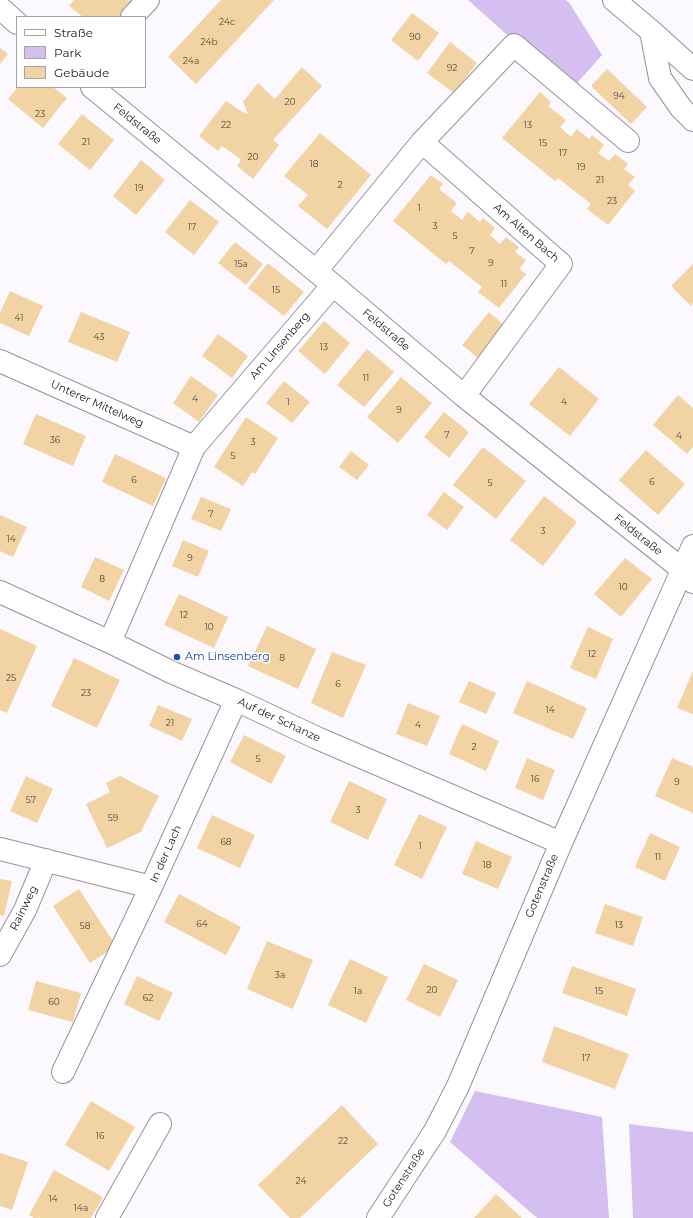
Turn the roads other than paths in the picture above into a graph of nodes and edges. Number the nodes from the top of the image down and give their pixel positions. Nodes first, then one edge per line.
1 (5, 0) edge
2 (148, 0) edge
3 (614, 0) edge
4 (0, 7) edge
5 (133, 16) edge
6 (16, 22) edge
7 (651, 31) junction
8 (693, 48) edge
9 (693, 69) edge
10 (93, 88) edge
11 (693, 120) edge
12 (628, 141) dead end
13 (422, 142) junction
14 (316, 271) junction
15 (333, 285) junction
16 (0, 361) edge
17 (464, 396) junction
18 (194, 447) junction
19 (693, 546) edge
20 (688, 576) edge
21 (0, 592) edge
22 (110, 642) junction
23 (236, 700) junction
24 (560, 843) junction
25 (0, 849) edge
26 (46, 860) junction
27 (151, 887) junction
28 (0, 955) edge
29 (63, 1072) dead end
30 (160, 1124) dead end
31 (107, 1218) edge
32 (378, 1218) edge

1 - 4 street
2 - 5 street
3 - 7 street
4 - 6 street
7 - 8 street
7 - 9 street
7 - 11 street
10 - 14 street, Feldstraße
12 - 13 street
13 - 14 street
13 - 17 street, Am Alten Bach
14 - 15 street, Feldstraße
15 - 17 street, Feldstraße
15 - 18 street, Am Linsenberg
16 - 18 street, Unterer Mittelweg
17 - 20 street, Feldstraße
18 - 22 street, Am Linsenberg
19 - 20 street, Gotenstraße
20 - 24 street, Gotenstraße
21 - 22 street, Auf der Schanze
22 - 23 street, Auf der Schanze
23 - 24 street, Auf der Schanze
23 - 27 street, In der Lach
24 - 32 street, Gotenstraße
25 - 26 street, In der Lach
26 - 27 street, In der Lach
26 - 28 street, Rainweg
27 - 29 street
30 - 31 street

